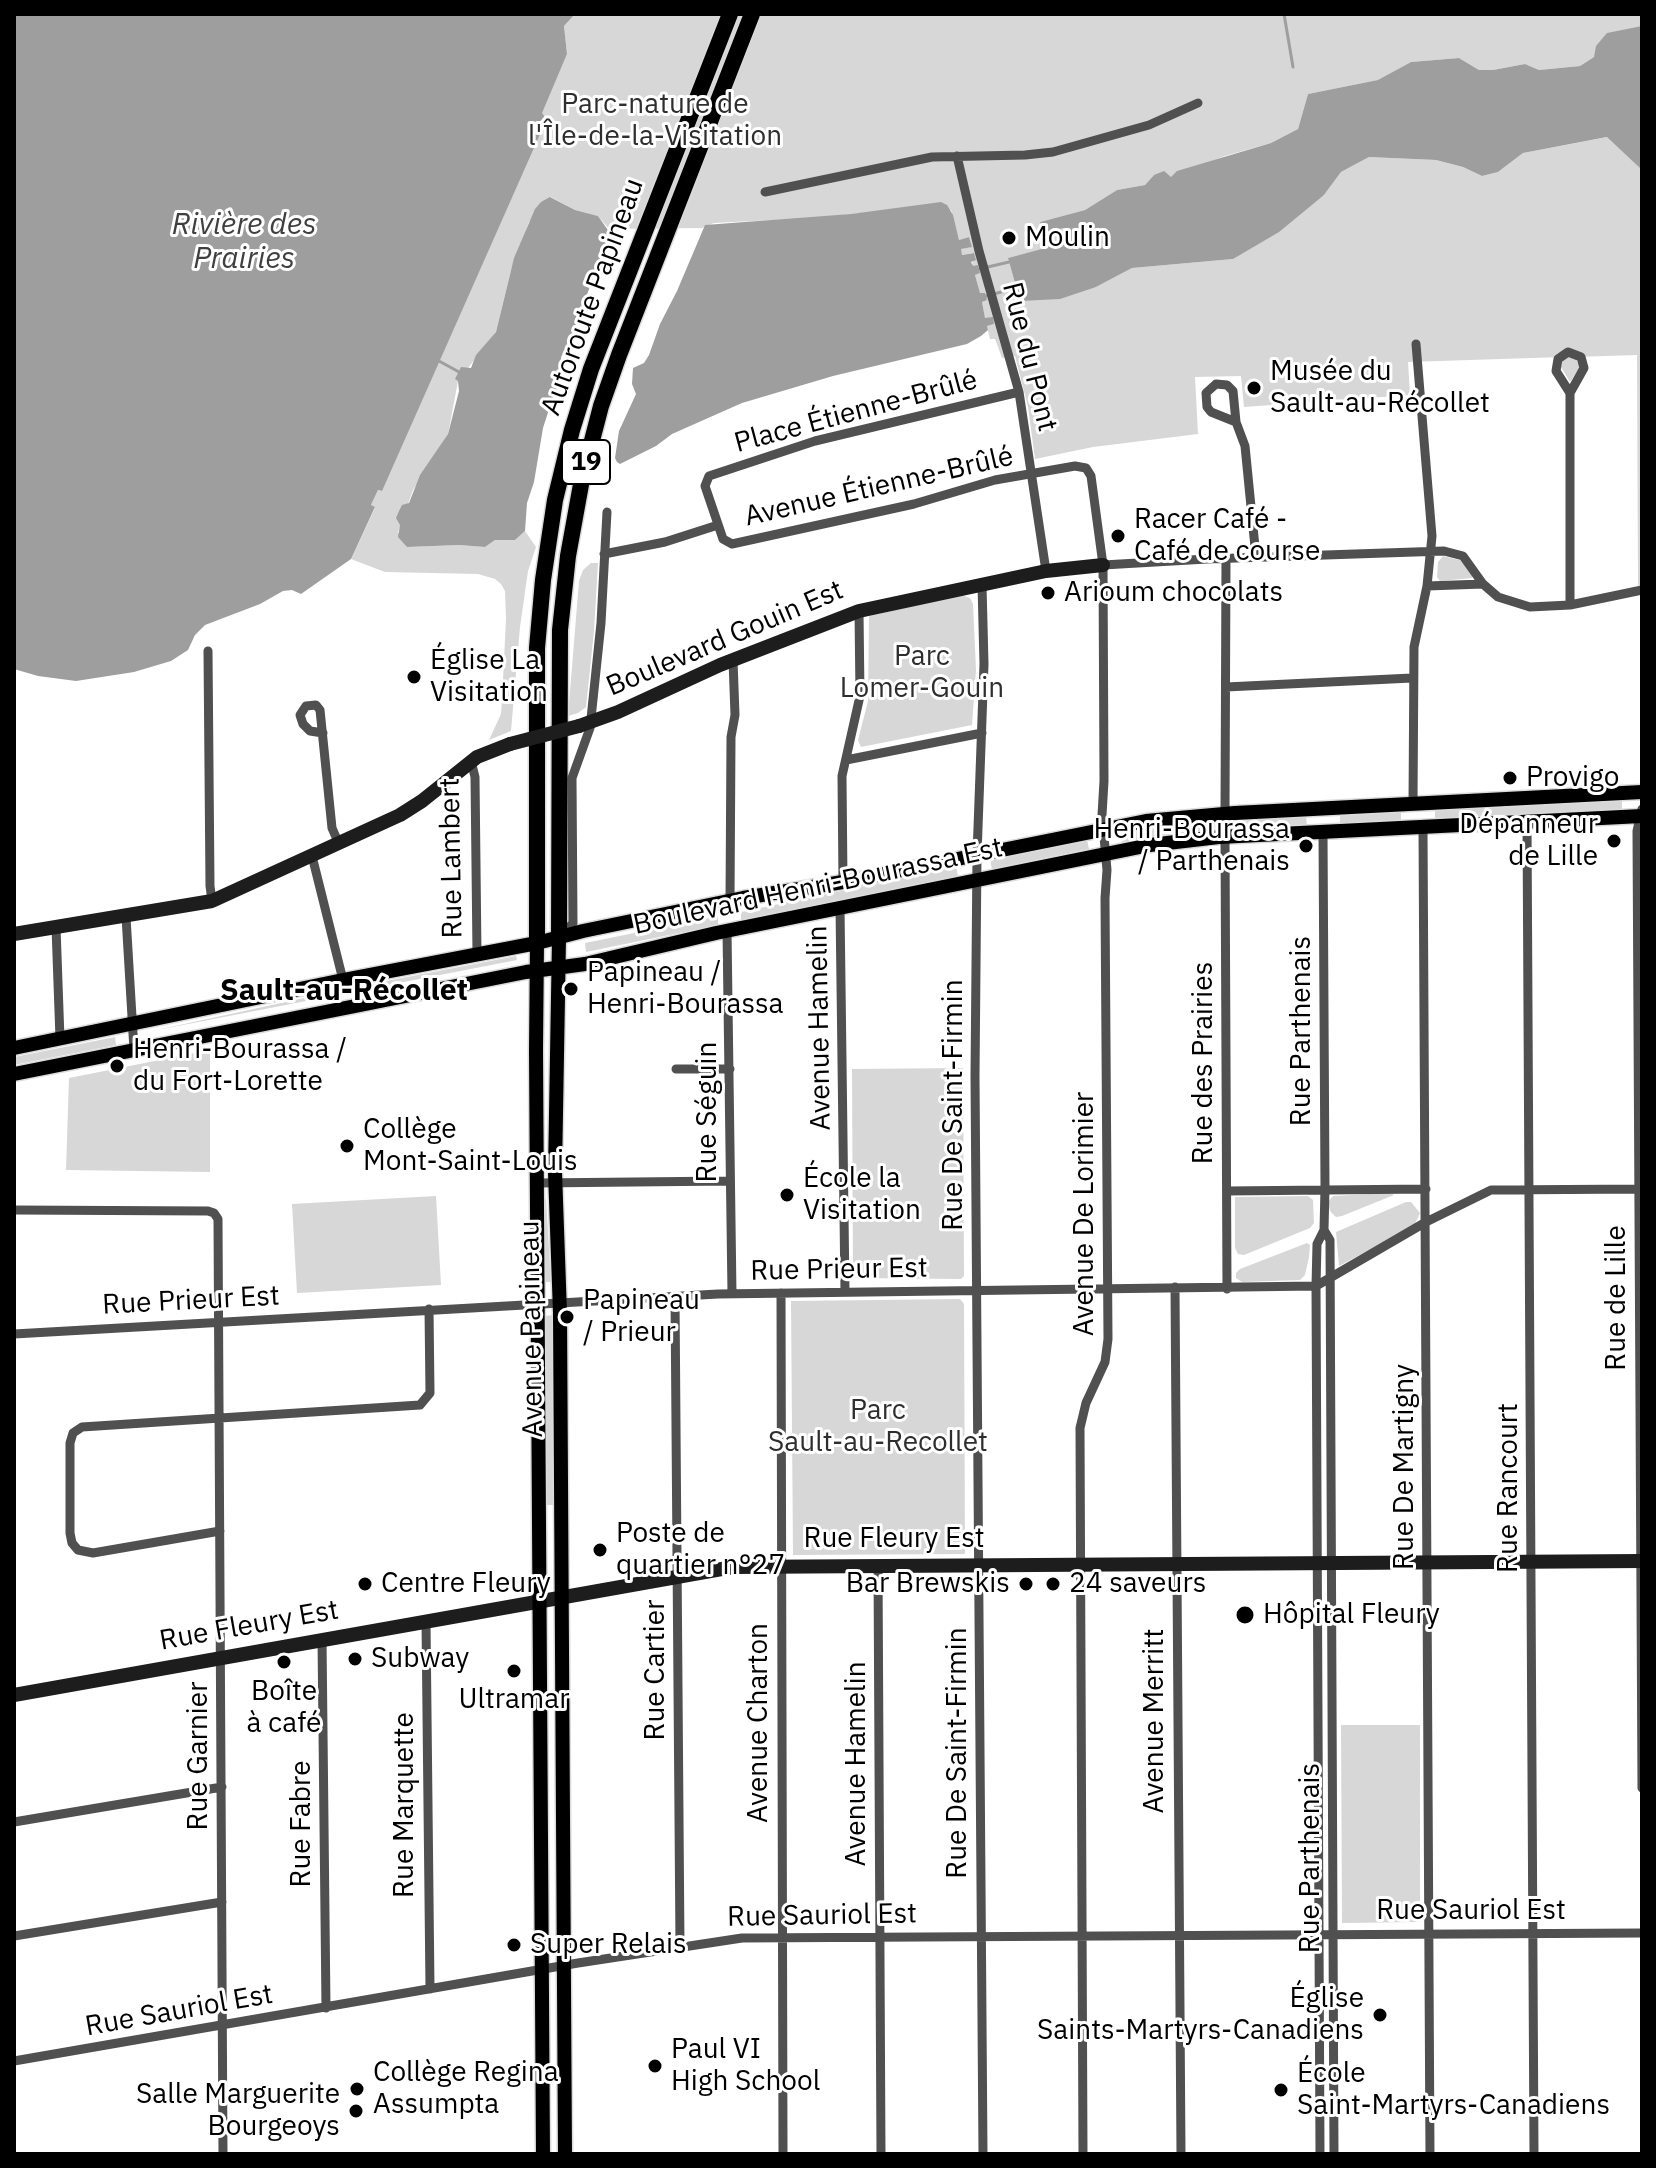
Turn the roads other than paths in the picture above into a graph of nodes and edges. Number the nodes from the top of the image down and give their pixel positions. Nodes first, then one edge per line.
1 (730, 14) edge
2 (752, 14) edge
3 (1198, 103) dead end
4 (957, 156) junction
5 (765, 192) dead end
6 (1416, 344) dead end
7 (1019, 392) junction
8 (1570, 393) dead end
9 (1236, 422) dead end
10 (1082, 466) joint
11 (1033, 474) junction
12 (607, 512) dead end
13 (718, 525) junction
14 (1431, 551) junction
15 (604, 554) junction
16 (1256, 557) junction
17 (1226, 558) junction
18 (1103, 565) junction
19 (1046, 571) junction
20 (1483, 584) junction
21 (982, 585) junction
22 (1427, 586) junction
23 (1642, 590) edge
24 (1570, 605) junction
25 (859, 611) junction
26 (208, 651) dead end
27 (733, 660) junction
28 (1412, 678) junction
29 (1226, 687) junction
30 (585, 724) junction
31 (323, 733) dead end
32 (982, 733) junction
33 (846, 760) junction
34 (471, 761) junction
35 (1642, 792) edge
36 (1413, 804) junction
37 (1225, 813) junction
38 (1641, 814) edge
39 (1527, 822) junction
40 (1423, 828) junction
41 (1103, 829) junction
42 (1323, 832) junction
43 (1225, 837) junction
44 (339, 844) junction
45 (1106, 853) junction
46 (977, 855) junction
47 (312, 856) junction
48 (976, 879) junction
49 (843, 882) junction
50 (212, 901) junction
51 (730, 901) junction
52 (840, 907) junction
53 (126, 917) junction
54 (56, 927) junction
55 (727, 931) junction
56 (14, 934) edge
57 (559, 938) junction
58 (537, 943) junction
59 (477, 954) junction
60 (559, 969) junction
61 (537, 971) junction
62 (343, 980) junction
63 (132, 1024) junction
64 (60, 1039) junction
65 (14, 1048) edge
66 (134, 1050) junction
67 (676, 1069) dead end
68 (730, 1069) junction
69 (14, 1074) edge
70 (730, 1181) junction
71 (555, 1182) junction
72 (537, 1183) junction
73 (1325, 1188) junction
74 (1426, 1189) junction
75 (1529, 1189) junction
76 (1640, 1189) edge
77 (1227, 1191) junction
78 (14, 1210) edge
79 (1426, 1222) junction
80 (1324, 1230) junction
81 (1329, 1277) junction
82 (1316, 1286) junction
83 (1175, 1287) junction
84 (1107, 1288) junction
85 (1227, 1289) junction
86 (976, 1290) junction
87 (845, 1292) junction
88 (781, 1293) junction
89 (732, 1294) junction
90 (675, 1296) junction
91 (559, 1302) junction
92 (538, 1305) junction
93 (429, 1309) junction
94 (218, 1322) junction
95 (14, 1334) edge
96 (220, 1419) junction
97 (220, 1531) junction
98 (1641, 1561) edge
99 (1427, 1562) junction
100 (1532, 1562) junction
101 (979, 1564) junction
102 (1080, 1564) junction
103 (1177, 1564) junction
104 (1323, 1564) junction
105 (878, 1565) junction
106 (781, 1566) junction
107 (677, 1575) junction
108 (561, 1598) junction
109 (540, 1601) junction
110 (1317, 1608) junction
111 (1332, 1608) junction
112 (426, 1622) junction
113 (322, 1639) junction
114 (1332, 1657) junction
115 (221, 1658) junction
116 (1317, 1658) junction
117 (14, 1695) edge
118 (222, 1787) junction
119 (1642, 1788) edge
120 (14, 1822) edge
121 (222, 1902) junction
122 (1319, 1933) junction
123 (1334, 1933) junction
124 (1429, 1933) junction
125 (1534, 1933) junction
126 (1642, 1933) edge
127 (1179, 1934) junction
128 (1081, 1935) junction
129 (14, 1936) edge
130 (880, 1936) junction
131 (981, 1936) junction
132 (782, 1937) junction
133 (680, 1947) junction
134 (564, 1966) junction
135 (542, 1970) junction
136 (430, 1989) junction
137 (326, 2008) junction
138 (223, 2025) junction
139 (14, 2061) edge
140 (223, 2154) edge
141 (543, 2154) edge
142 (565, 2154) edge
143 (783, 2154) edge
144 (881, 2154) edge
145 (983, 2154) edge
146 (1083, 2154) edge
147 (1181, 2154) edge
148 (1320, 2154) edge
149 (1334, 2154) edge
150 (1430, 2154) edge
151 (1534, 2154) edge

1 - 58 highway, Autoroute Papineau / 19
2 - 57 highway, Autoroute Papineau / 19
3 - 4 street
4 - 5 street
4 - 7 street, Rue du Pont
6 - 14 street
7 - 11 street, Rue du Pont
7 - 13 street, Place Étienne-Brûlé
8 - 24 street
9 - 16 street
10 - 11 street, Avenue Étienne-Brûlé
10 - 18 street, Avenue De Lorimier
11 - 13 street, Avenue Étienne-Brûlé
11 - 19 street, Rue du Pont
12 - 15 street, Avenue Papineau
13 - 15 street, Avenue Étienne-Brûlé
14 - 16 street, Boulevard Gouin Est
14 - 20 street, Boulevard Gouin Est
14 - 22 street
15 - 30 street, Avenue Papineau
16 - 17 street, Boulevard Gouin Est
17 - 18 street, Boulevard Gouin Est
17 - 29 street
18 - 19 street, Boulevard Gouin Est
18 - 41 street, Avenue De Lorimier
19 - 21 street, Boulevard Gouin Est
20 - 22 street
20 - 24 street, Boulevard Gouin Est
21 - 25 street, Boulevard Gouin Est
21 - 32 street, Rue De Saint-Firmin
22 - 28 street
23 - 24 street, Boulevard Gouin Est
25 - 27 street, Boulevard Gouin Est
25 - 33 street
26 - 50 street
27 - 30 street, Boulevard Gouin Est
27 - 51 street
28 - 29 street
28 - 36 street
29 - 37 street
30 - 34 street, Boulevard Gouin Est, bridge
30 - 57 street, Avenue Papineau
31 - 44 street
32 - 33 street
32 - 46 street, Rue De Saint-Firmin
33 - 49 street
34 - 44 street, Boulevard Gouin Est
34 - 59 street, Rue Lambert
35 - 36 main road, Boulevard Henri-Bourassa Est
36 - 37 main road, Boulevard Henri-Bourassa Est
37 - 41 main road, Boulevard Henri-Bourassa Est
38 - 39 main road, Boulevard Henri-Bourassa Est
38 - 76 street, Rue de Lille
39 - 40 main road, Boulevard Henri-Bourassa Est
39 - 75 street, Rue Rancourt
40 - 42 main road, Boulevard Henri-Bourassa Est
40 - 74 street, Rue De Martigny
41 - 45 street, Avenue De Lorimier
41 - 46 main road, Boulevard Henri-Bourassa Est
42 - 43 main road, Boulevard Henri-Bourassa Est
42 - 73 street, Rue Parthenais
43 - 45 main road, Boulevard Henri-Bourassa Est
43 - 77 street, Rue des Prairies
44 - 47 street, Boulevard Gouin Est
45 - 48 main road, Boulevard Henri-Bourassa Est
45 - 84 street, Avenue De Lorimier
46 - 48 street, Rue De Saint-Firmin
46 - 49 main road, Boulevard Henri-Bourassa Est
47 - 50 street, Boulevard Gouin Est
47 - 62 street
48 - 52 main road, Boulevard Henri-Bourassa Est
48 - 86 street, Rue De Saint-Firmin
49 - 51 main road, Boulevard Henri-Bourassa Est
50 - 53 street, Boulevard Gouin Est
51 - 57 main road, Boulevard Henri-Bourassa Est
52 - 55 main road, Boulevard Henri-Bourassa Est
52 - 87 street, Avenue Hamelin
53 - 54 street, Boulevard Gouin Est
53 - 63 street
54 - 56 street, Boulevard Gouin Est
54 - 64 street
55 - 60 main road, Boulevard Henri-Bourassa Est
55 - 68 street, Rue Séguin
57 - 58 main road, Boulevard Henri-Bourassa Est
57 - 60 main road, Avenue Papineau
58 - 59 main road, Boulevard Henri-Bourassa Est
58 - 61 main road, Avenue Papineau
59 - 62 main road, Boulevard Henri-Bourassa Est
60 - 61 main road, Boulevard Henri-Bourassa Est
60 - 71 main road, Avenue Papineau
61 - 66 main road, Boulevard Henri-Bourassa Est
61 - 72 main road, Avenue Papineau
62 - 63 main road, Boulevard Henri-Bourassa Est
63 - 64 main road, Boulevard Henri-Bourassa Est
63 - 66 street
64 - 65 main road, Boulevard Henri-Bourassa Est
66 - 69 main road, Boulevard Henri-Bourassa Est
67 - 68 street
68 - 70 street, Rue Séguin
70 - 71 street
70 - 89 street, Rue Séguin
71 - 72 street
71 - 91 main road, Avenue Papineau
72 - 92 main road, Avenue Papineau
73 - 74 street
73 - 77 street
73 - 80 street, Rue Parthenais
74 - 79 street, Rue De Martigny
75 - 76 street
75 - 79 street
75 - 100 street, Rue Rancourt
76 - 98 street, Rue de Lille
77 - 85 street, Rue des Prairies
78 - 94 street, Rue Garnier
79 - 81 street
79 - 99 street, Rue De Martigny
80 - 81 street, Rue Parthenais
80 - 82 street, Rue Parthenais
81 - 82 street
81 - 104 street, Rue Parthenais
82 - 85 street, Rue Prieur Est
82 - 104 street, Rue Parthenais
83 - 84 street, Rue Prieur Est
83 - 85 street, Rue Prieur Est
83 - 103 street, Avenue Merritt
84 - 86 street, Rue Prieur Est
84 - 102 street, Avenue De Lorimier
86 - 87 street, Rue Prieur Est
86 - 101 street, Rue De Saint-Firmin
87 - 88 street, Rue Prieur Est
88 - 89 street, Rue Prieur Est
88 - 106 street, Avenue Charton
89 - 90 street, Rue Prieur Est
90 - 91 street, Rue Prieur Est
90 - 107 street, Rue Cartier
91 - 92 street, Rue Prieur Est
91 - 108 main road, Avenue Papineau
92 - 93 street, Rue Prieur Est
92 - 109 main road, Avenue Papineau
93 - 94 street, Rue Prieur Est
93 - 96 street
94 - 95 street, Rue Prieur Est
94 - 96 street, Rue Garnier
96 - 97 street, Rue Garnier
96 - 97 street
97 - 115 street, Rue Garnier
98 - 100 street, Rue Fleury Est
98 - 119 street, Rue de Lille
99 - 100 street, Rue Fleury Est
99 - 104 street, Rue Fleury Est
99 - 124 street, Rue De Martigny
100 - 125 street, Rue Rancourt
101 - 102 street, Rue Fleury Est
101 - 105 street, Rue Fleury Est
101 - 131 street, Rue De Saint-Firmin
102 - 103 street, Rue Fleury Est
102 - 128 street, Avenue De Lorimier
103 - 104 street, Rue Fleury Est
103 - 127 street, Avenue Merritt
104 - 110 street, Rue Parthenais
104 - 111 street, Rue Parthenais
105 - 106 street, Rue Fleury Est
105 - 130 street, Avenue Hamelin
106 - 107 street, Rue Fleury Est
106 - 132 street, Avenue Charton
107 - 108 street, Rue Fleury Est
107 - 133 street, Rue Cartier
108 - 109 street, Rue Fleury Est
108 - 134 main road, Avenue Papineau
109 - 112 street, Rue Fleury Est
109 - 135 main road, Avenue Papineau
110 - 111 street
110 - 116 street, Rue Parthenais
111 - 114 street, Rue Parthenais
112 - 113 street, Rue Fleury Est
112 - 136 street, Rue Marquette
113 - 115 street, Rue Fleury Est
113 - 137 street, Rue Fabre
114 - 116 street
114 - 123 street, Rue Parthenais
115 - 117 street, Rue Fleury Est
115 - 118 street, Rue Garnier
116 - 122 street, Rue Parthenais
118 - 120 street
118 - 121 street, Rue Garnier
121 - 129 street
121 - 138 street, Rue Garnier
122 - 123 street, Rue Sauriol Est
122 - 127 street, Rue Sauriol Est
122 - 148 street, Rue Parthenais
123 - 124 street, Rue Sauriol Est
123 - 149 street, Rue Parthenais
124 - 125 street, Rue Sauriol Est
124 - 150 street, Rue De Martigny
125 - 126 street, Rue Sauriol Est
125 - 151 street, Rue Rancourt
127 - 128 street, Rue Sauriol Est
127 - 147 street, Avenue Merritt
128 - 131 street, Rue Sauriol Est
128 - 146 street, Avenue De Lorimier
130 - 131 street, Rue Sauriol Est
130 - 132 street, Rue Sauriol Est
130 - 144 street, Avenue Hamelin
131 - 145 street, Rue De Saint-Firmin
132 - 133 street, Rue Sauriol Est
132 - 143 street, Avenue Charton
133 - 134 street, Rue Sauriol Est
134 - 135 street, Rue Sauriol Est
134 - 142 main road, Avenue Papineau
135 - 136 street, Rue Sauriol Est
135 - 141 main road, Avenue Papineau
136 - 137 street, Rue Sauriol Est
137 - 138 street, Rue Sauriol Est
138 - 139 street, Rue Sauriol Est
138 - 140 street, Rue Garnier

